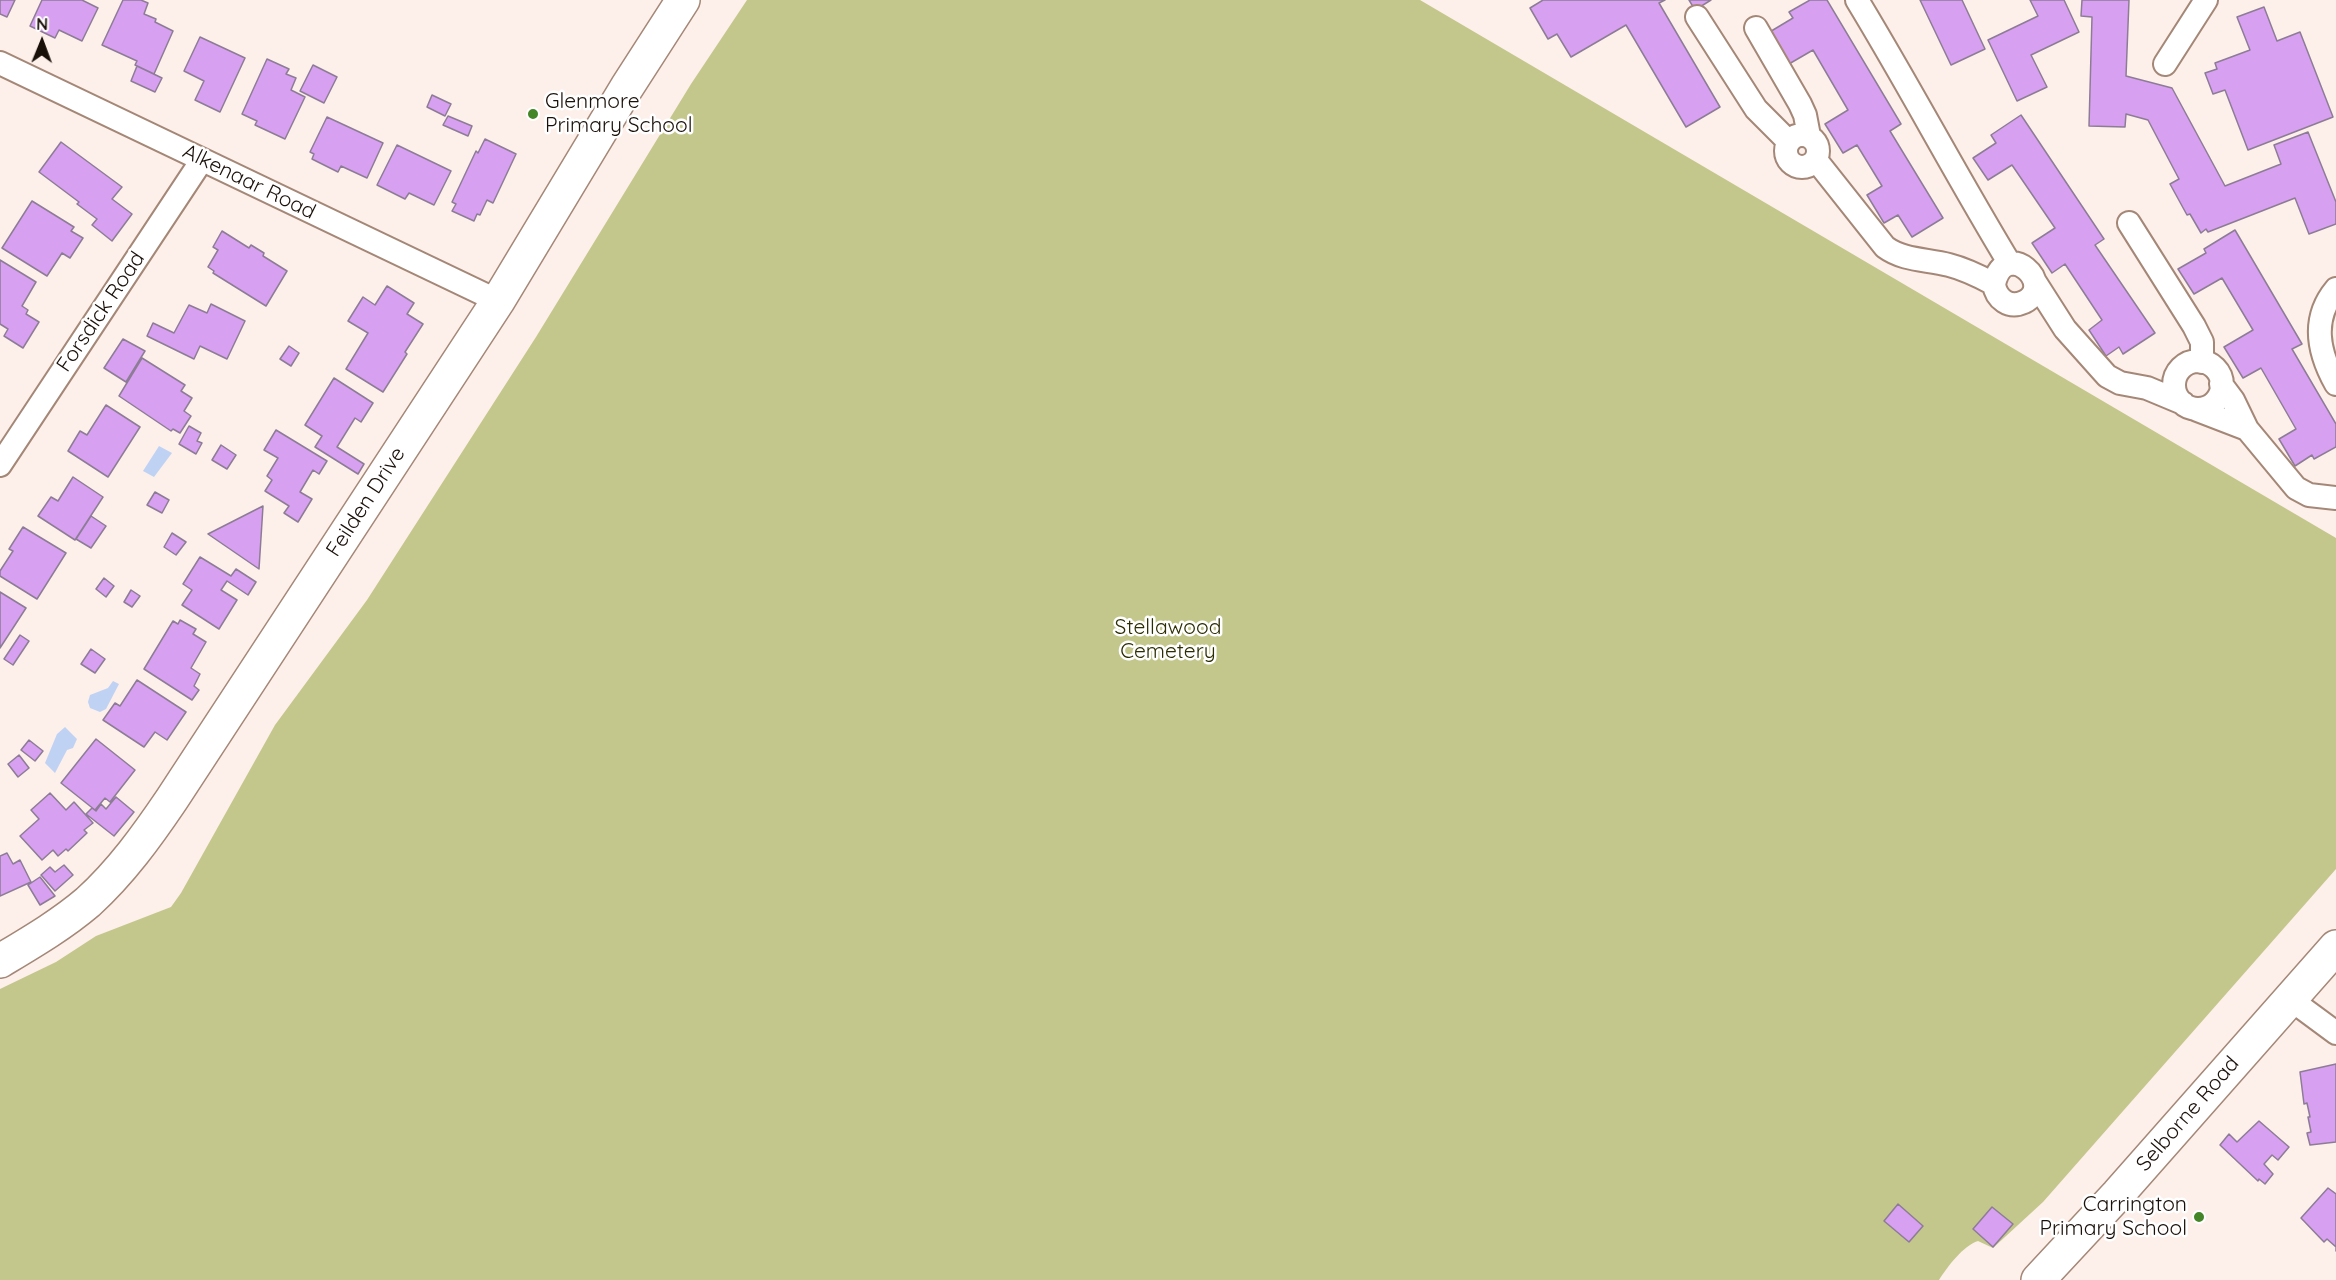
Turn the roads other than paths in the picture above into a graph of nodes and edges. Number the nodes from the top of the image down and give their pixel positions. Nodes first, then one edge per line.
1 (683, 0) edge
2 (1857, 0) edge
3 (2206, 0) edge
4 (1697, 17) dead end
5 (1756, 28) dead end
6 (0, 63) edge
7 (2165, 64) dead end
8 (1799, 139) junction
9 (202, 159) junction
10 (2129, 223) dead end
11 (2002, 271) junction
12 (2035, 282) junction
13 (2336, 289) edge
14 (498, 301) junction
15 (2009, 304) junction
16 (2065, 329) junction
17 (2202, 362) junction
18 (2177, 373) junction
19 (2221, 384) junction
20 (2336, 384) edge
21 (2147, 388) junction
22 (2189, 406) junction
23 (2247, 429) junction
24 (0, 465) edge
25 (2336, 498) edge
26 (2336, 947) edge
27 (0, 961) edge
28 (2290, 999) junction
29 (2336, 1033) edge
30 (2038, 1280) edge

1 - 14 street, Feilden Drive
2 - 11 street
3 - 7 street
4 - 8 street
5 - 8 street
6 - 9 street, Alkenaar Road
8 - 11 street
9 - 14 street, Alkenaar Road
9 - 24 street, Forsdick Road
10 - 17 street
11 - 12 street
11 - 15 street
12 - 15 street
12 - 16 street
13 - 20 street
14 - 27 street, Feilden Drive
15 - 16 street
16 - 21 street
17 - 18 street
17 - 19 street
18 - 21 street
18 - 22 street
19 - 22 street
19 - 23 street
21 - 22 street
22 - 23 street
23 - 25 street
26 - 28 street, Selborne Road
28 - 29 street
28 - 30 street, Selborne Road

